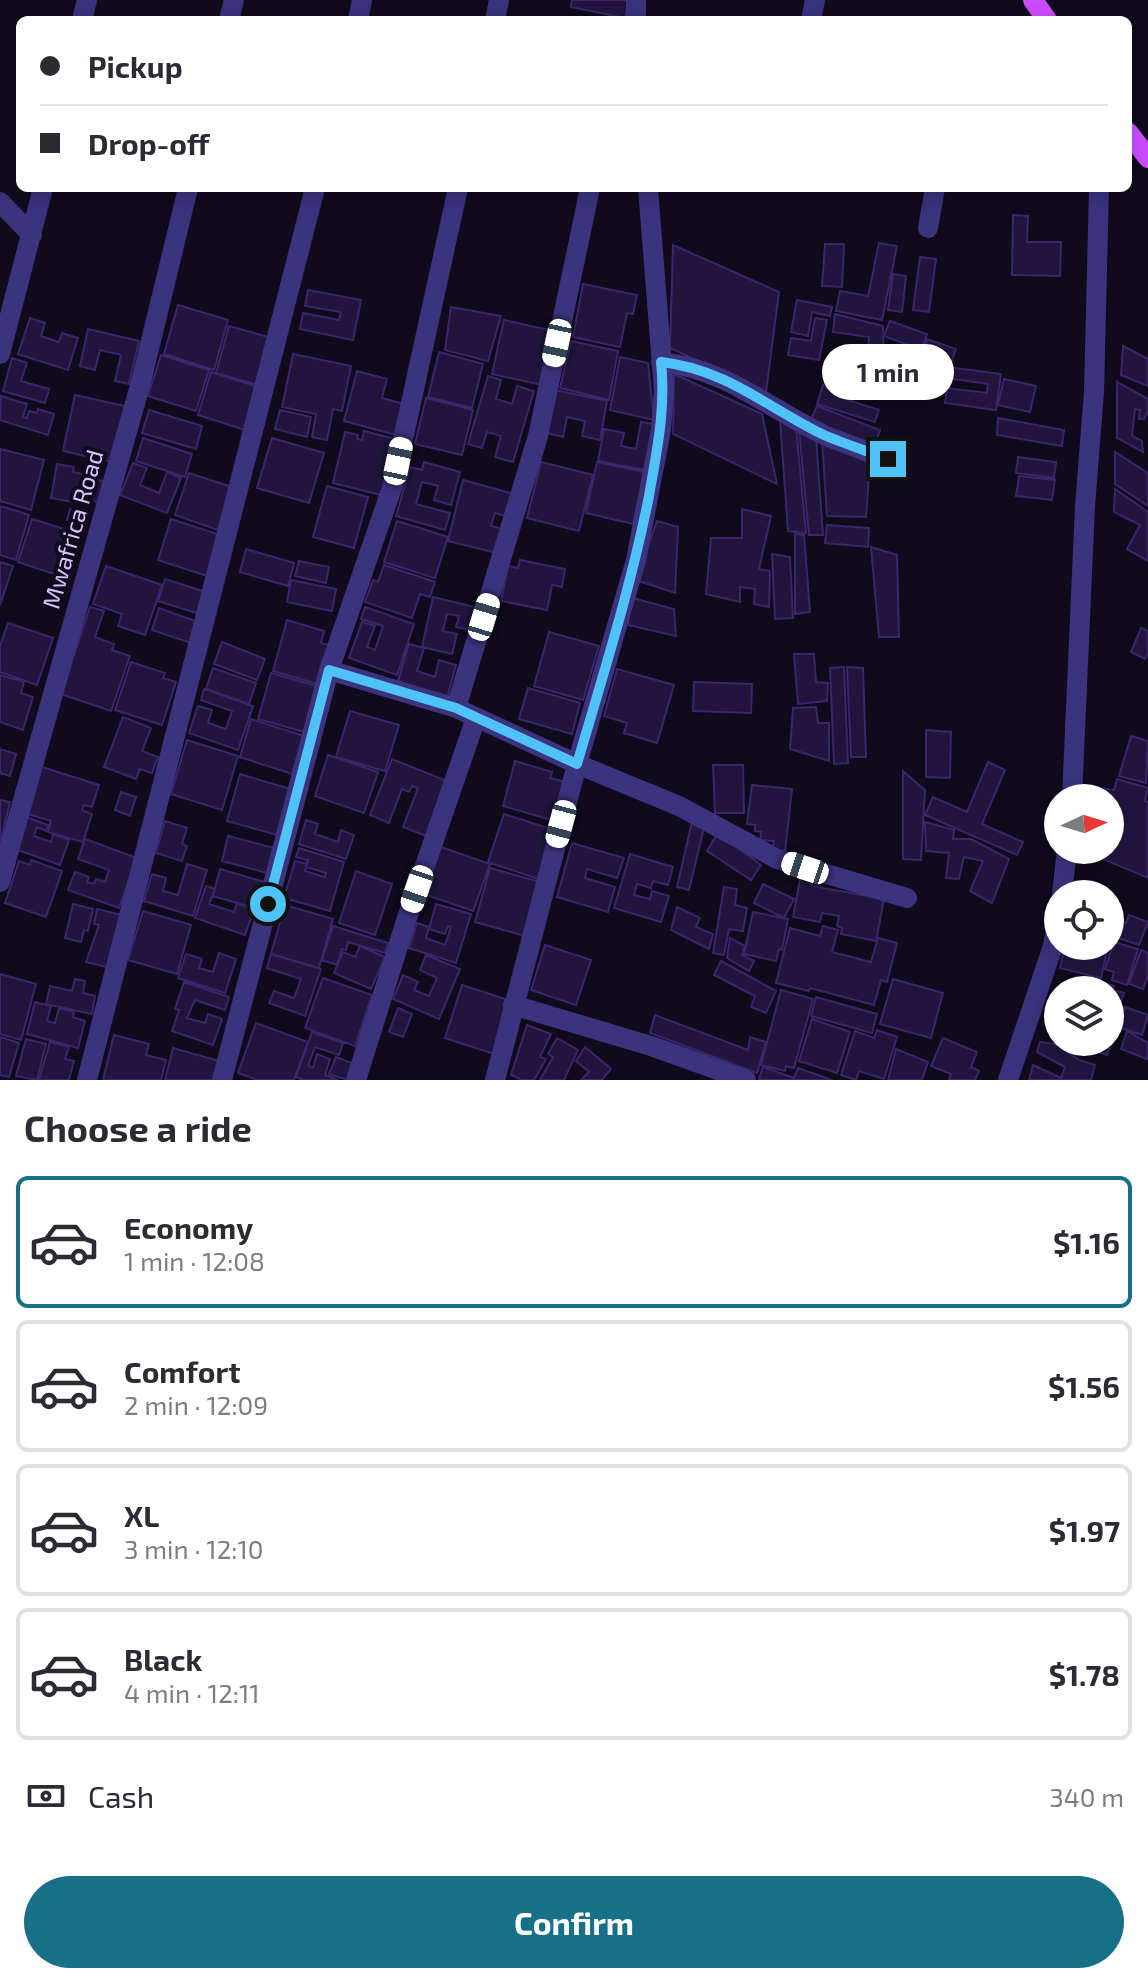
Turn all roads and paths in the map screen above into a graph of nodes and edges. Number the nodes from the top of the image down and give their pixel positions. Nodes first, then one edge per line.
1 (42, 192) edge
2 (187, 192) edge
3 (314, 192) edge
4 (457, 192) edge
5 (589, 192) edge
6 (648, 192) edge
7 (934, 192) edge
8 (1099, 192) edge
9 (0, 202) edge
10 (928, 228) dead end
11 (32, 235) junction
12 (0, 354) edge
13 (661, 362) junction
14 (888, 459) dead end
15 (329, 670) junction
16 (456, 708) junction
17 (476, 718) junction
18 (577, 764) junction
19 (1073, 784) edge
20 (0, 882) edge
21 (907, 898) dead end
22 (1048, 960) edge
23 (513, 1005) junction
24 (87, 1080) edge
25 (222, 1080) edge
26 (356, 1080) edge
27 (495, 1080) edge
28 (746, 1080) edge
29 (1008, 1080) edge

1 - 11 street
2 - 20 street, Mwafrica Road
3 - 24 street
4 - 15 street
5 - 16 street
6 - 13 street
7 - 10 street
8 - 19 street
9 - 11 street
11 - 12 street
13 - 14 street
13 - 18 street
15 - 16 street
15 - 25 street
16 - 17 street
17 - 18 street
17 - 26 street
18 - 21 street
18 - 23 street
22 - 29 street
23 - 27 street
23 - 28 street

